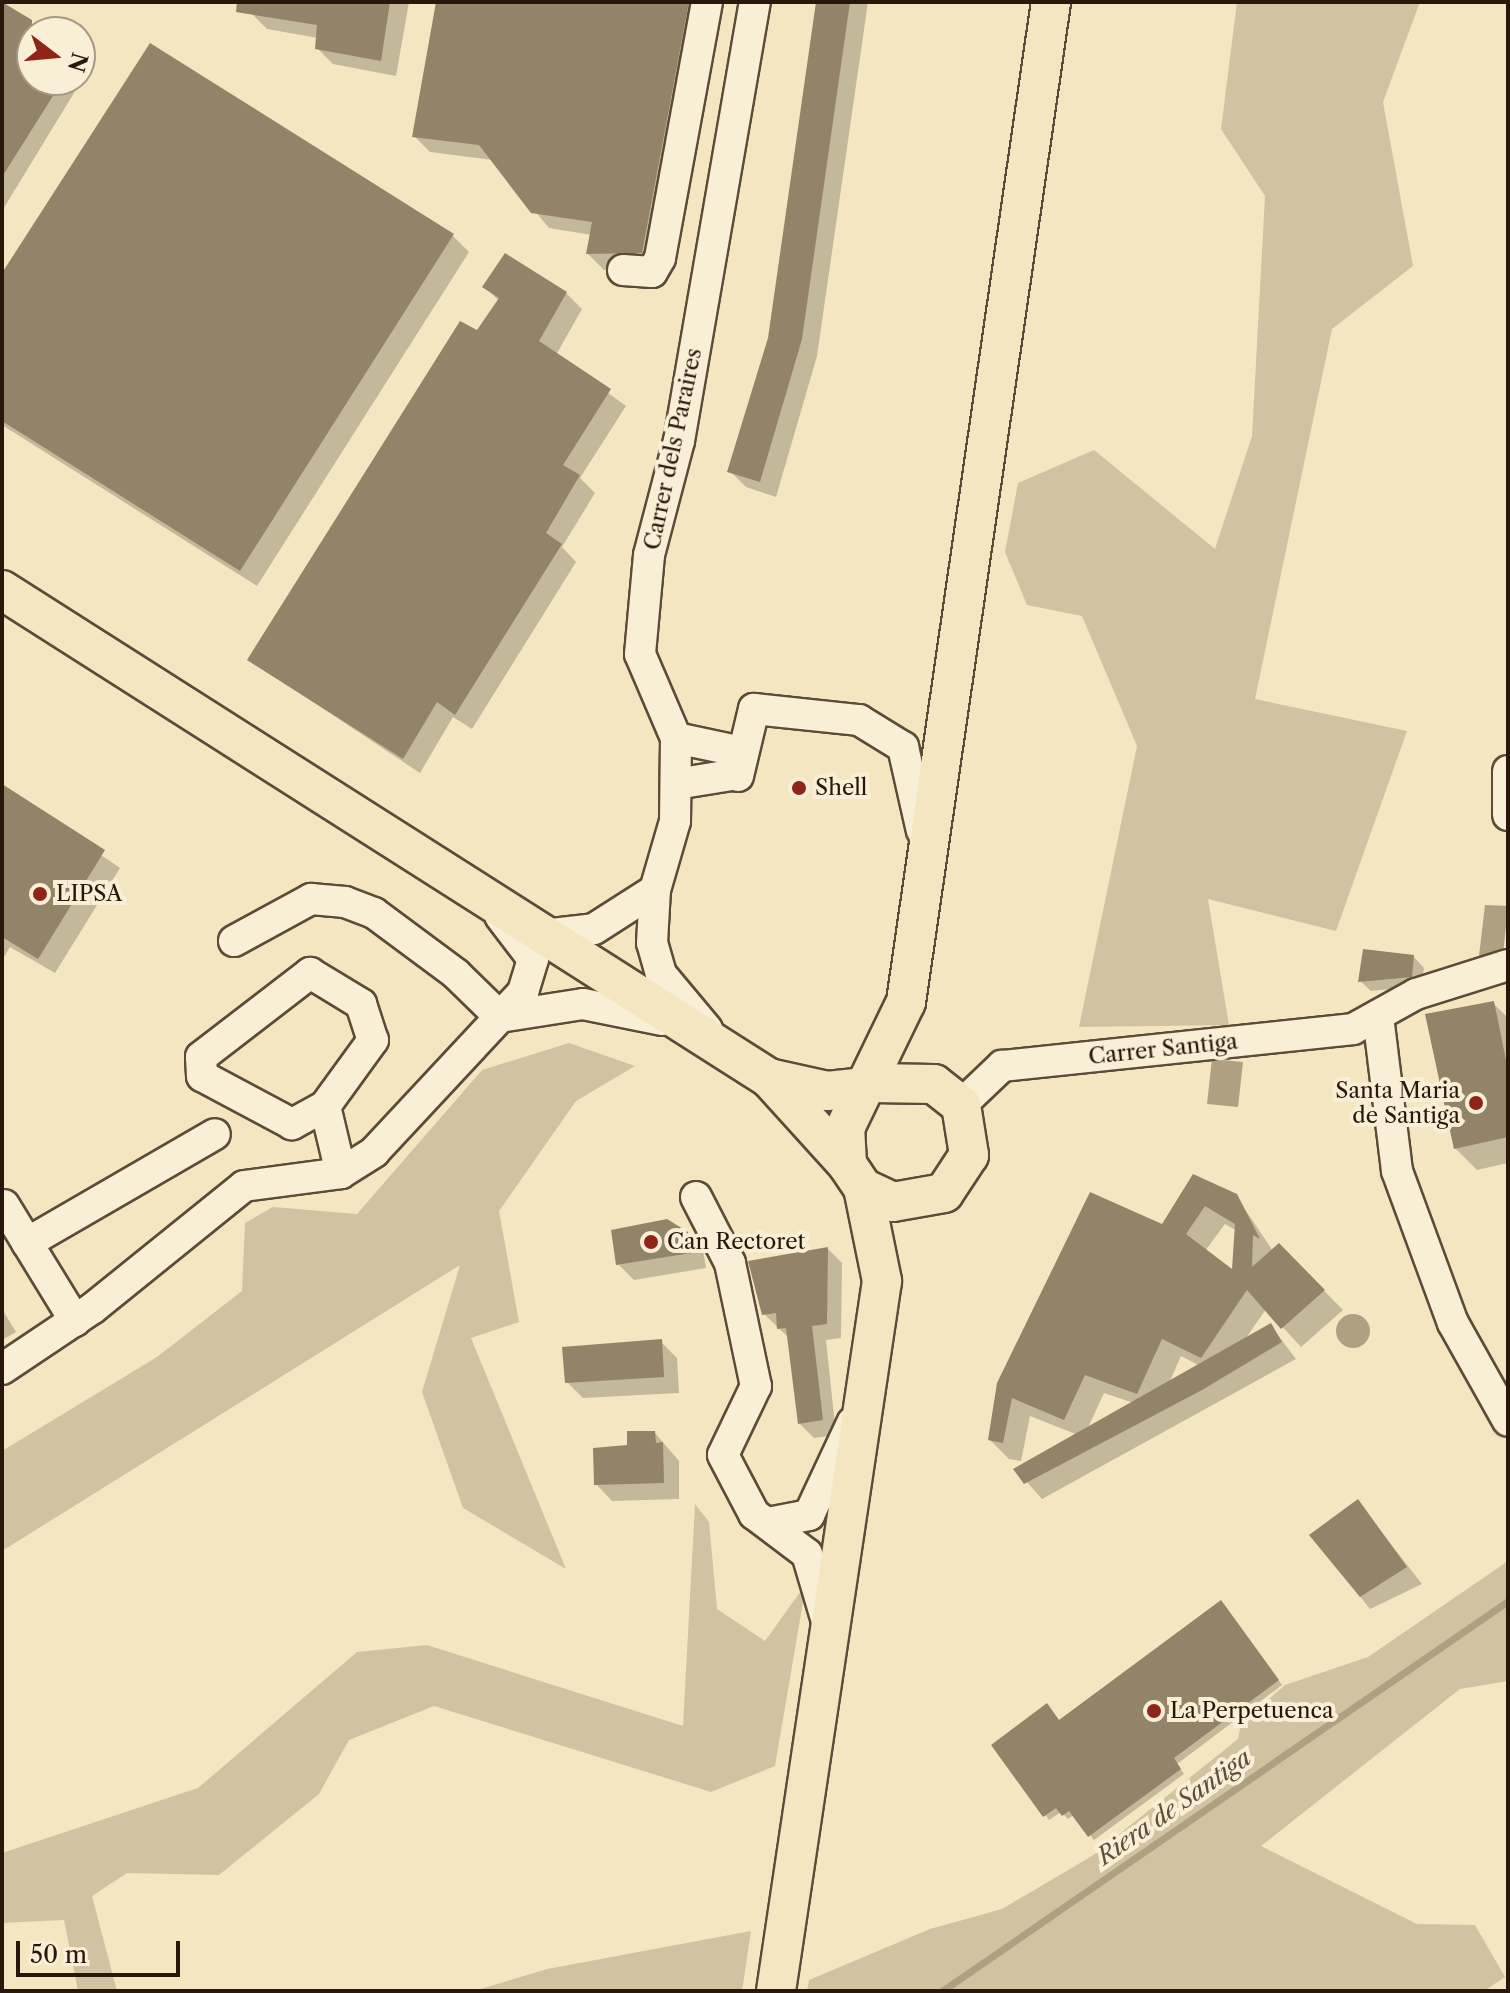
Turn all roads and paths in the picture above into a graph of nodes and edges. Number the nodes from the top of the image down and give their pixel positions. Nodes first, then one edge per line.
1 (707, 2) edge
2 (755, 2) edge
3 (1035, 2) edge
4 (1051, 2) edge
5 (1030, 144) junction
6 (623, 270) dead end
7 (2, 590) edge
8 (676, 738) junction
9 (739, 767) junction
10 (1508, 771) edge
11 (676, 784) junction
12 (1508, 815) edge
13 (922, 889) junction
14 (655, 890) junction
15 (476, 892) junction
16 (543, 935) junction
17 (234, 941) dead end
18 (1508, 965) edge
19 (906, 1002) junction
20 (1378, 1016) junction
21 (500, 1017) junction
22 (703, 1036) junction
23 (736, 1058) junction
24 (769, 1078) junction
25 (869, 1085) junction
26 (947, 1094) junction
27 (325, 1106) junction
28 (215, 1134) dead end
29 (341, 1173) junction
30 (855, 1176) junction
31 (696, 1197) dead end
32 (922, 1202) junction
33 (4, 1205) edge
34 (27, 1243) junction
35 (882, 1281) junction
36 (75, 1321) junction
37 (2, 1369) edge
38 (868, 1388) junction
39 (1508, 1421) edge
40 (773, 1522) junction
41 (829, 1627) junction
42 (776, 1991) edge

1 - 6 street
2 - 8 street, Carrer dels Paraires
3 - 5 street
4 - 5 main road
5 - 13 main road
7 - 15 main road
8 - 9 street
8 - 11 street, Carrer dels Paraires
9 - 11 street
9 - 13 street
10 - 12 street
11 - 14 street, Carrer dels Paraires
13 - 19 main road
14 - 16 street
14 - 23 street, Carrer dels Paraires
15 - 16 main road
15 - 21 street
16 - 22 main road
17 - 21 street
18 - 20 street, Carrer Santiga
19 - 25 main road
19 - 26 main road
20 - 26 street, Carrer Santiga
20 - 39 street
21 - 22 street
21 - 29 street
22 - 23 main road
23 - 24 main road
24 - 25 main road
24 - 30 main road
25 - 26 main road
25 - 30 main road
26 - 32 main road
27 - 27 street
27 - 29 street
28 - 34 street
29 - 36 street
30 - 32 main road
30 - 35 main road
31 - 40 street
32 - 35 main road
33 - 34 street
34 - 36 street
35 - 38 main road
36 - 37 street
38 - 40 street
38 - 41 main road
40 - 41 street
41 - 42 main road

